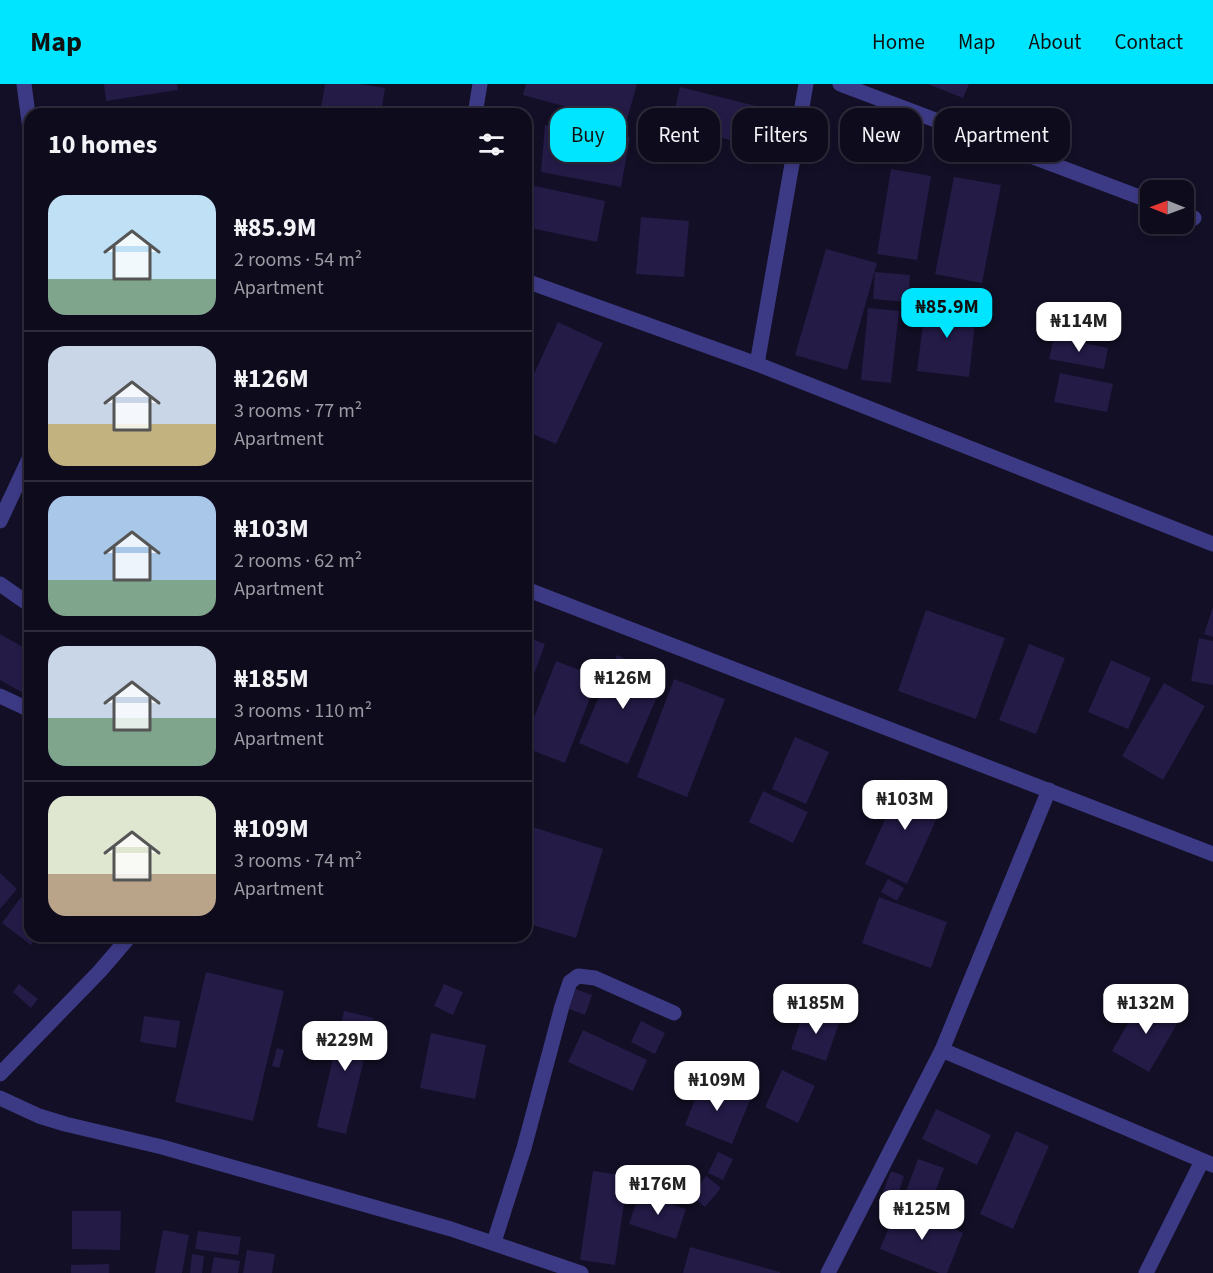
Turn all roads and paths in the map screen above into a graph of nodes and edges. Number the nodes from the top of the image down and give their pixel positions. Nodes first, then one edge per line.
1 (24, 84) edge
2 (480, 84) edge
3 (806, 84) edge
4 (840, 84) edge
5 (27, 108) edge
6 (476, 108) edge
7 (1140, 197) edge
8 (532, 282) edge
9 (757, 364) junction
10 (24, 470) edge
11 (0, 521) edge
12 (1213, 544) edge
13 (0, 584) edge
14 (532, 591) edge
15 (24, 601) edge
16 (0, 696) edge
17 (24, 707) edge
18 (1049, 790) junction
19 (1213, 854) edge
20 (125, 942) edge
21 (674, 1012) dead end
22 (942, 1050) junction
23 (0, 1074) edge
24 (0, 1098) edge
25 (1207, 1163) edge
26 (494, 1242) junction
27 (581, 1273) edge
28 (828, 1273) edge
29 (1146, 1273) edge

1 - 5 street
2 - 6 street
3 - 9 street
4 - 7 street
8 - 9 street
9 - 12 street
10 - 11 street
13 - 15 street
14 - 18 street
16 - 17 street
18 - 19 street
18 - 22 street
20 - 23 street
21 - 26 street
22 - 25 street
22 - 28 street
24 - 26 street
25 - 29 street
26 - 27 street

